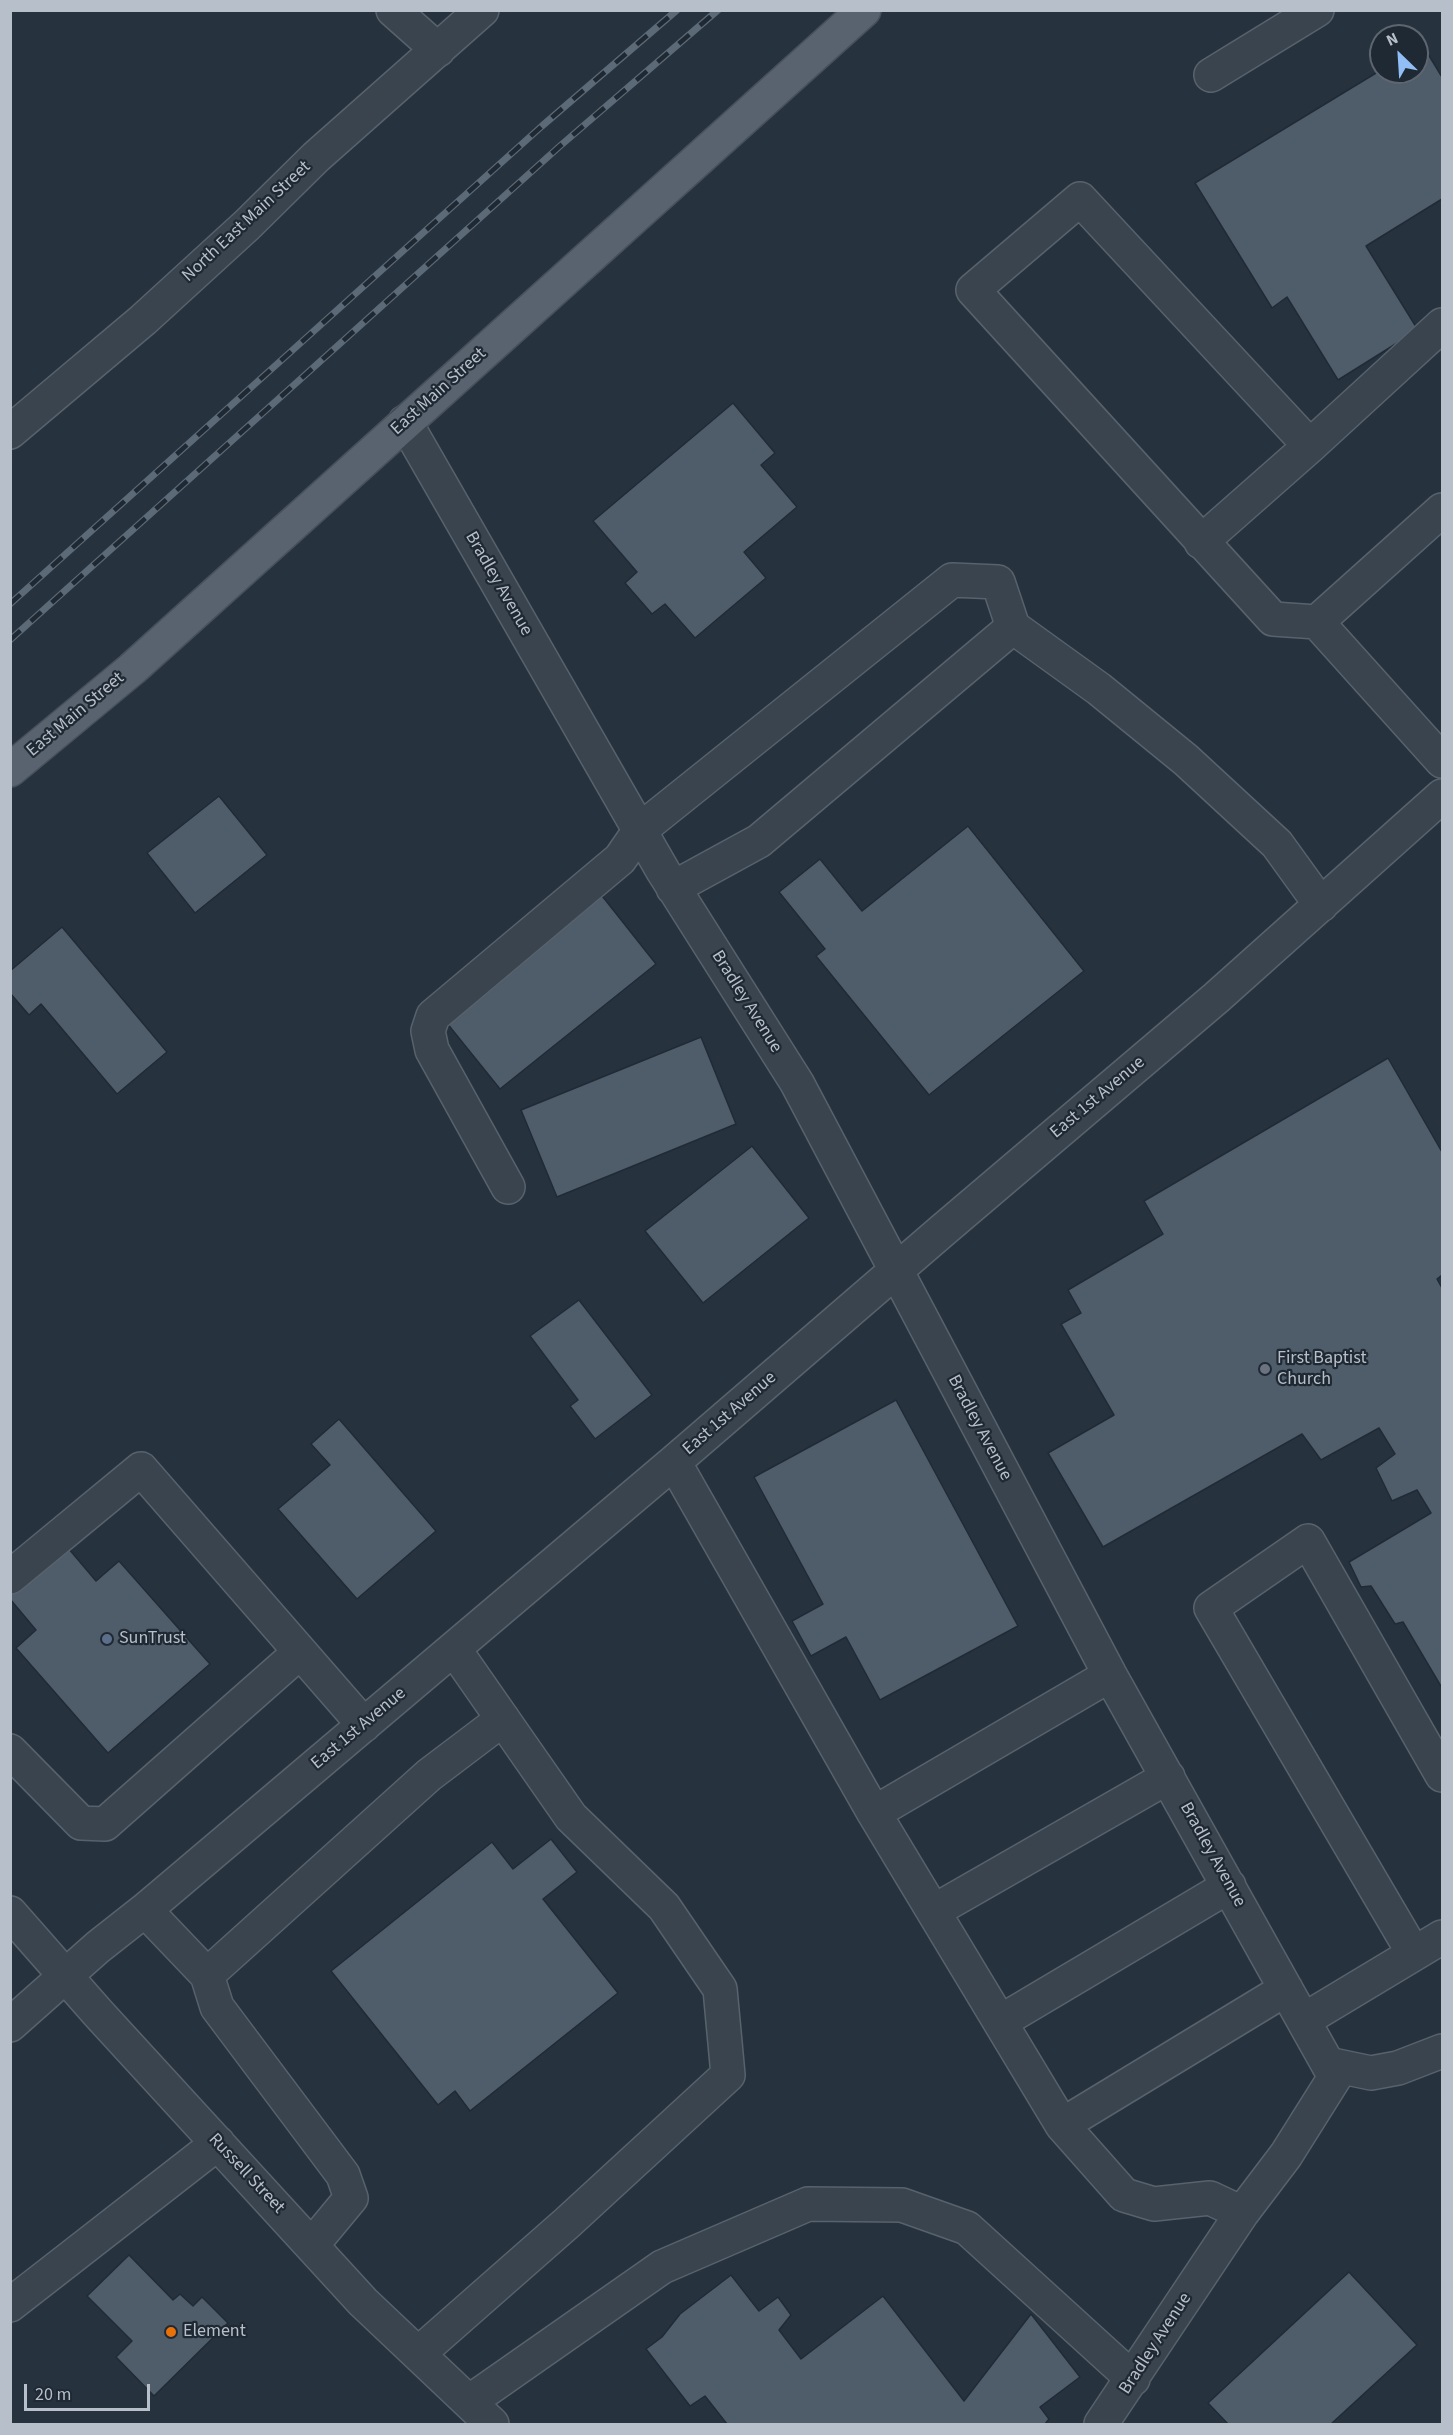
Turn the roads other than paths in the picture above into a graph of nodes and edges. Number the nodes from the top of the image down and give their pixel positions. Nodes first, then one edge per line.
1 (393, 10) edge
2 (483, 10) edge
3 (864, 10) edge
4 (1317, 10) edge
5 (438, 50) junction
6 (1211, 75) dead end
7 (1443, 325) edge
8 (405, 422) junction
9 (10, 432) edge
10 (1310, 446) junction
11 (1443, 510) edge
12 (1201, 542) junction
13 (1317, 622) junction
14 (1013, 627) junction
15 (1443, 761) edge
16 (10, 770) edge
17 (1443, 796) edge
18 (640, 830) junction
19 (673, 888) junction
20 (1321, 905) junction
21 (508, 1187) dead end
22 (896, 1270) junction
23 (674, 1462) junction
24 (10, 1577) edge
25 (454, 1649) junction
26 (300, 1652) junction
27 (1110, 1675) junction
28 (503, 1719) junction
29 (364, 1725) junction
30 (10, 1750) edge
31 (1443, 1775) edge
32 (1168, 1778) junction
33 (874, 1813) junction
34 (1229, 1886) junction
35 (145, 1910) junction
36 (934, 1911) junction
37 (10, 1913) edge
38 (1443, 1937) edge
39 (1414, 1954) junction
40 (207, 1975) junction
41 (66, 1976) junction
42 (1286, 1989) junction
43 (1304, 2020) junction
44 (1000, 2022) junction
45 (10, 2025) edge
46 (1443, 2051) edge
47 (1328, 2064) junction
48 (1062, 2125) junction
49 (218, 2143) junction
50 (1242, 2213) junction
51 (312, 2245) junction
52 (10, 2305) edge
53 (418, 2354) junction
54 (1132, 2379) junction
55 (469, 2402) junction
56 (492, 2424) edge
57 (1101, 2424) edge

1 - 5 street
2 - 5 street, North East Main Street
3 - 8 main road, East Main Street
4 - 6 street
5 - 9 street, North East Main Street
7 - 10 street
8 - 16 main road, East Main Street
8 - 18 street, Bradley Avenue
10 - 12 street
10 - 12 street
11 - 13 street
12 - 13 street
13 - 15 street
14 - 18 street
14 - 19 street
14 - 20 street
17 - 20 street, East 1st Avenue
18 - 19 street, Bradley Avenue
18 - 21 street
19 - 22 street, Bradley Avenue
20 - 22 street, East 1st Avenue
22 - 23 street, East 1st Avenue
22 - 27 street, Bradley Avenue
23 - 25 street, East 1st Avenue
23 - 33 street
24 - 26 street
25 - 28 street
25 - 29 street, East 1st Avenue
26 - 29 street
26 - 30 street
27 - 32 street, Bradley Avenue
27 - 33 street
28 - 40 street
28 - 53 street
29 - 35 street, East 1st Avenue
31 - 39 street
32 - 34 street, Bradley Avenue
32 - 36 street
33 - 36 street
34 - 42 street, Bradley Avenue
34 - 44 street
35 - 40 street
35 - 41 street, East 1st Avenue
36 - 44 street
37 - 41 street, Russell Street
38 - 39 street
39 - 43 street
40 - 51 street
41 - 45 street, East 1st Avenue
41 - 49 street, Russell Street
42 - 43 street, Bradley Avenue
42 - 48 street
43 - 47 street, Bradley Avenue
44 - 48 street
46 - 47 street
47 - 50 street, Bradley Avenue
48 - 50 street
49 - 51 street, Russell Street
49 - 52 street
50 - 54 street, Bradley Avenue
51 - 53 street, Russell Street
53 - 55 street, Russell Street
54 - 55 street
54 - 57 street, Bradley Avenue
55 - 56 street, Russell Street

